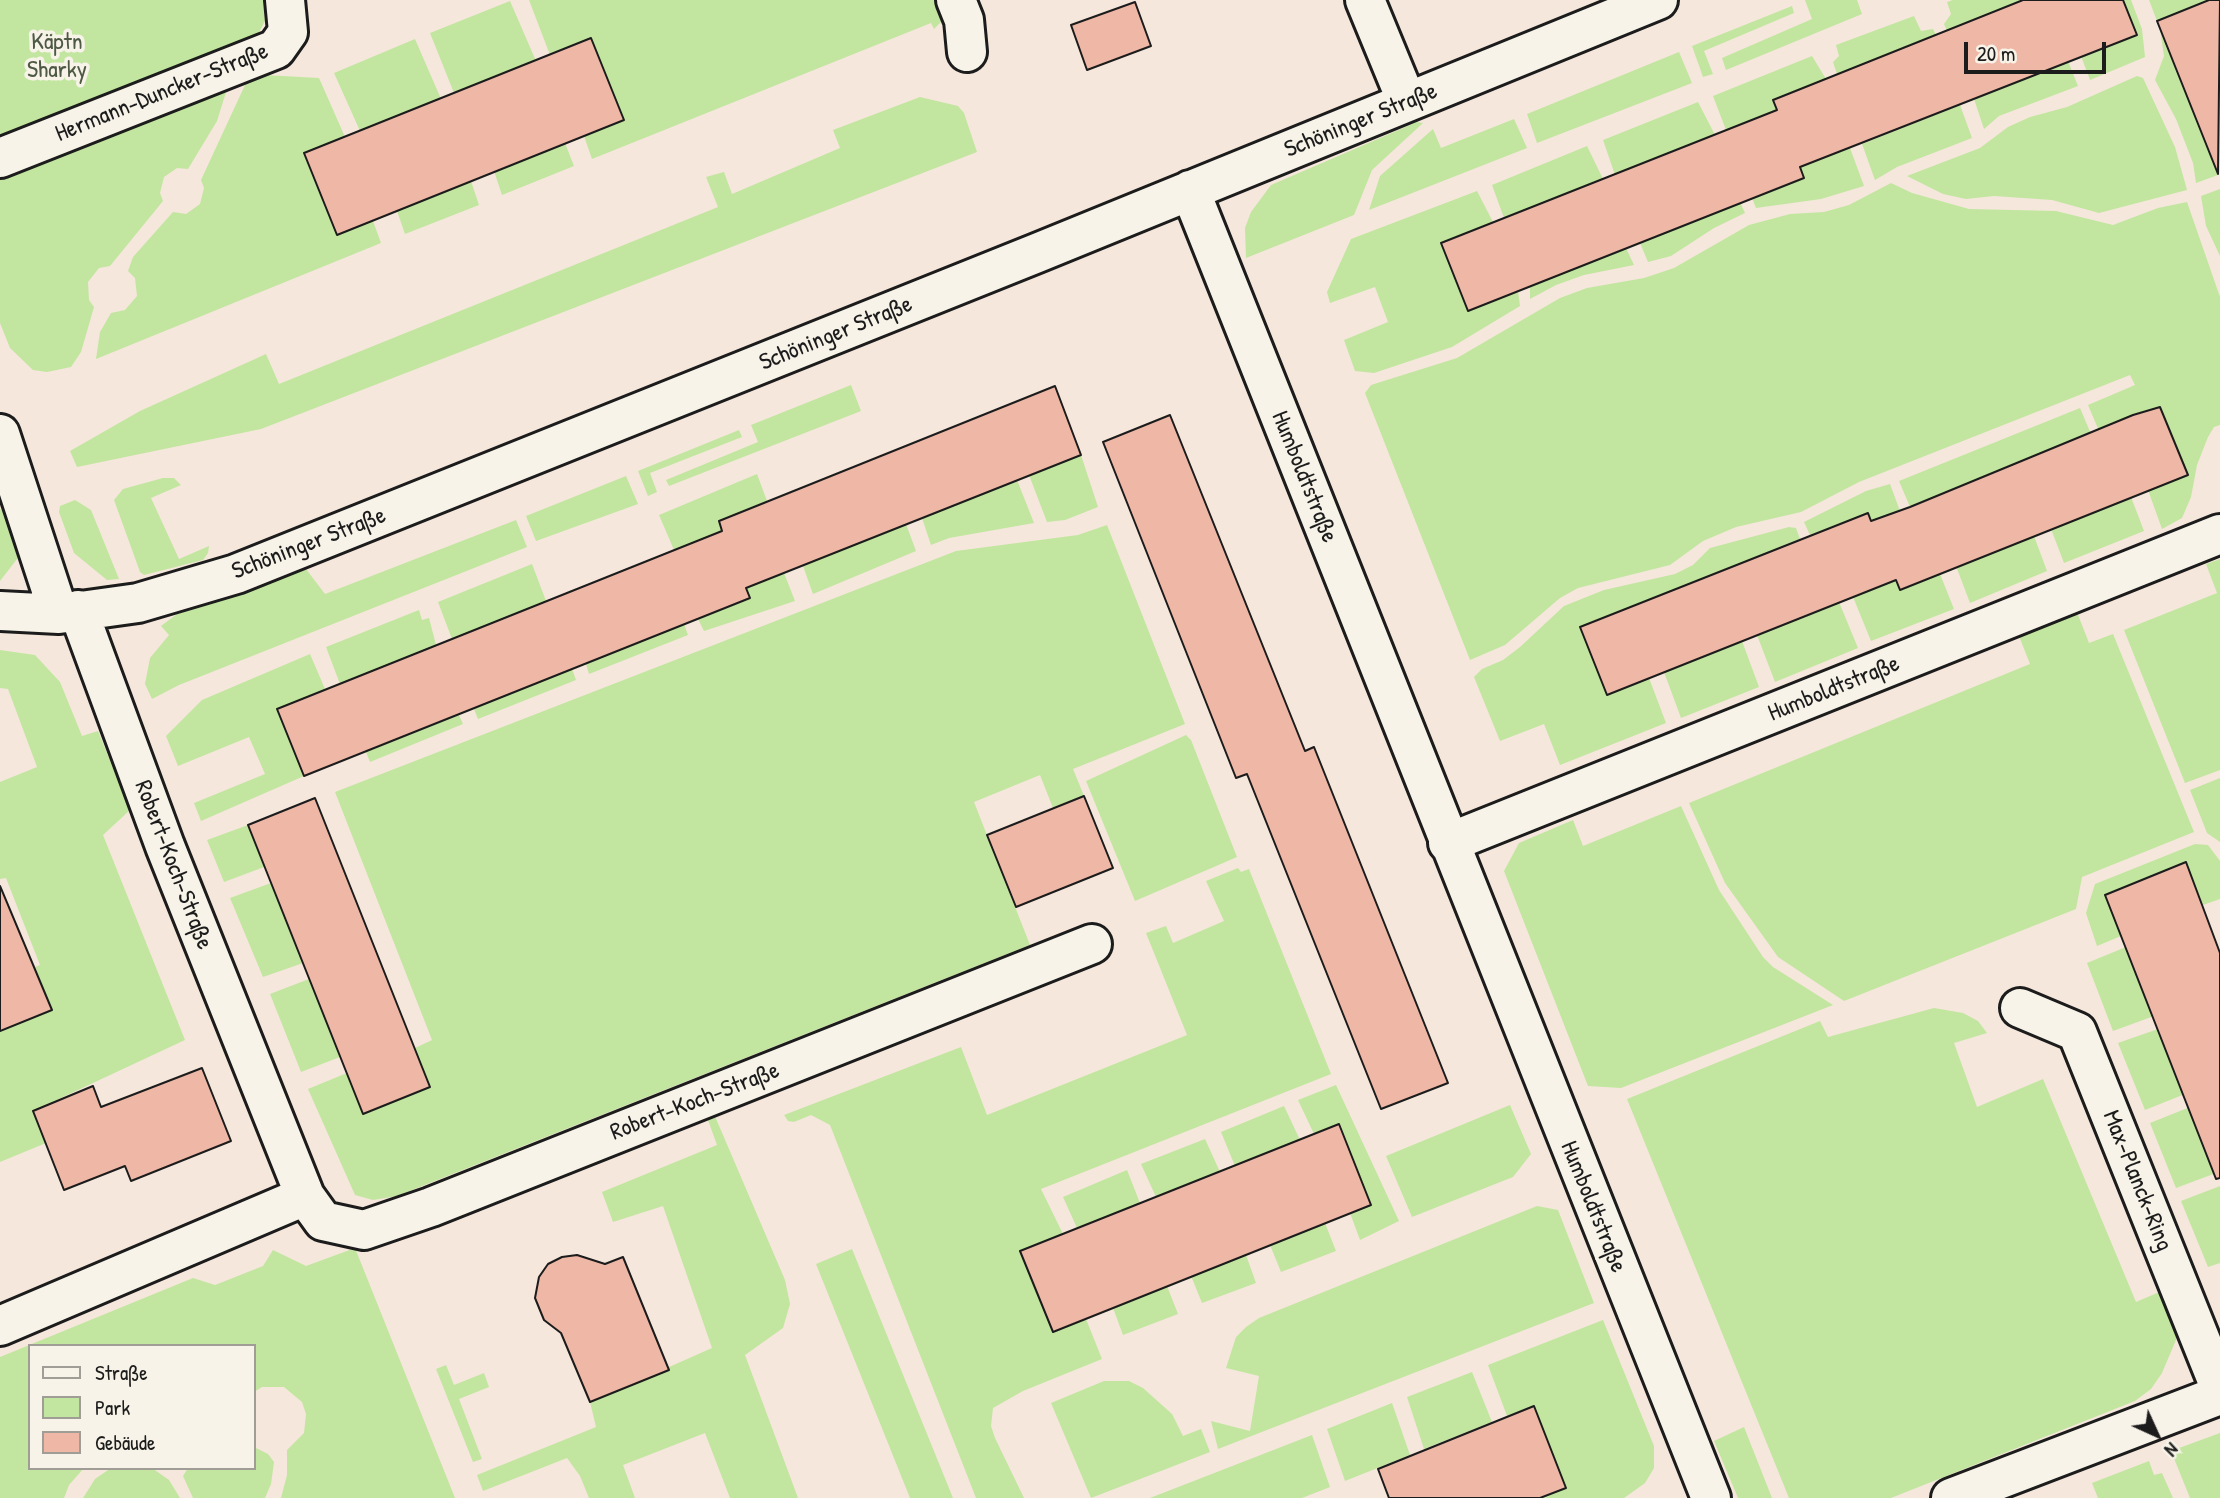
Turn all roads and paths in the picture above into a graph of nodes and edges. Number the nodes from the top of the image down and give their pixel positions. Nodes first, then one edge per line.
1 (285, 0) edge
2 (956, 0) edge
3 (1366, 0) edge
4 (1658, 0) edge
5 (967, 52) dead end
6 (1407, 102) junction
7 (0, 158) edge
8 (1190, 190) junction
9 (0, 434) edge
10 (2220, 534) edge
11 (0, 611) edge
12 (69, 612) junction
13 (1448, 843) junction
14 (1092, 944) dead end
15 (2020, 1008) dead end
16 (305, 1196) junction
17 (0, 1326) edge
18 (2220, 1388) edge
19 (2220, 1395) edge
20 (1705, 1496) edge
21 (1951, 1498) edge

1 - 7 street, Hermann-Duncker-Straße
2 - 5 street
3 - 6 street
4 - 6 street, Schöninger Straße
6 - 8 street, Schöninger Straße
8 - 12 street, Schöninger Straße
8 - 13 street, Humboldtstraße
9 - 12 street
10 - 13 street, Humboldtstraße
11 - 12 street, Schöninger Straße
12 - 16 street, Robert-Koch-Straße
13 - 20 street, Humboldtstraße
14 - 16 street, Robert-Koch-Straße
15 - 18 street, Max-Planck-Ring
16 - 17 street
19 - 21 street

